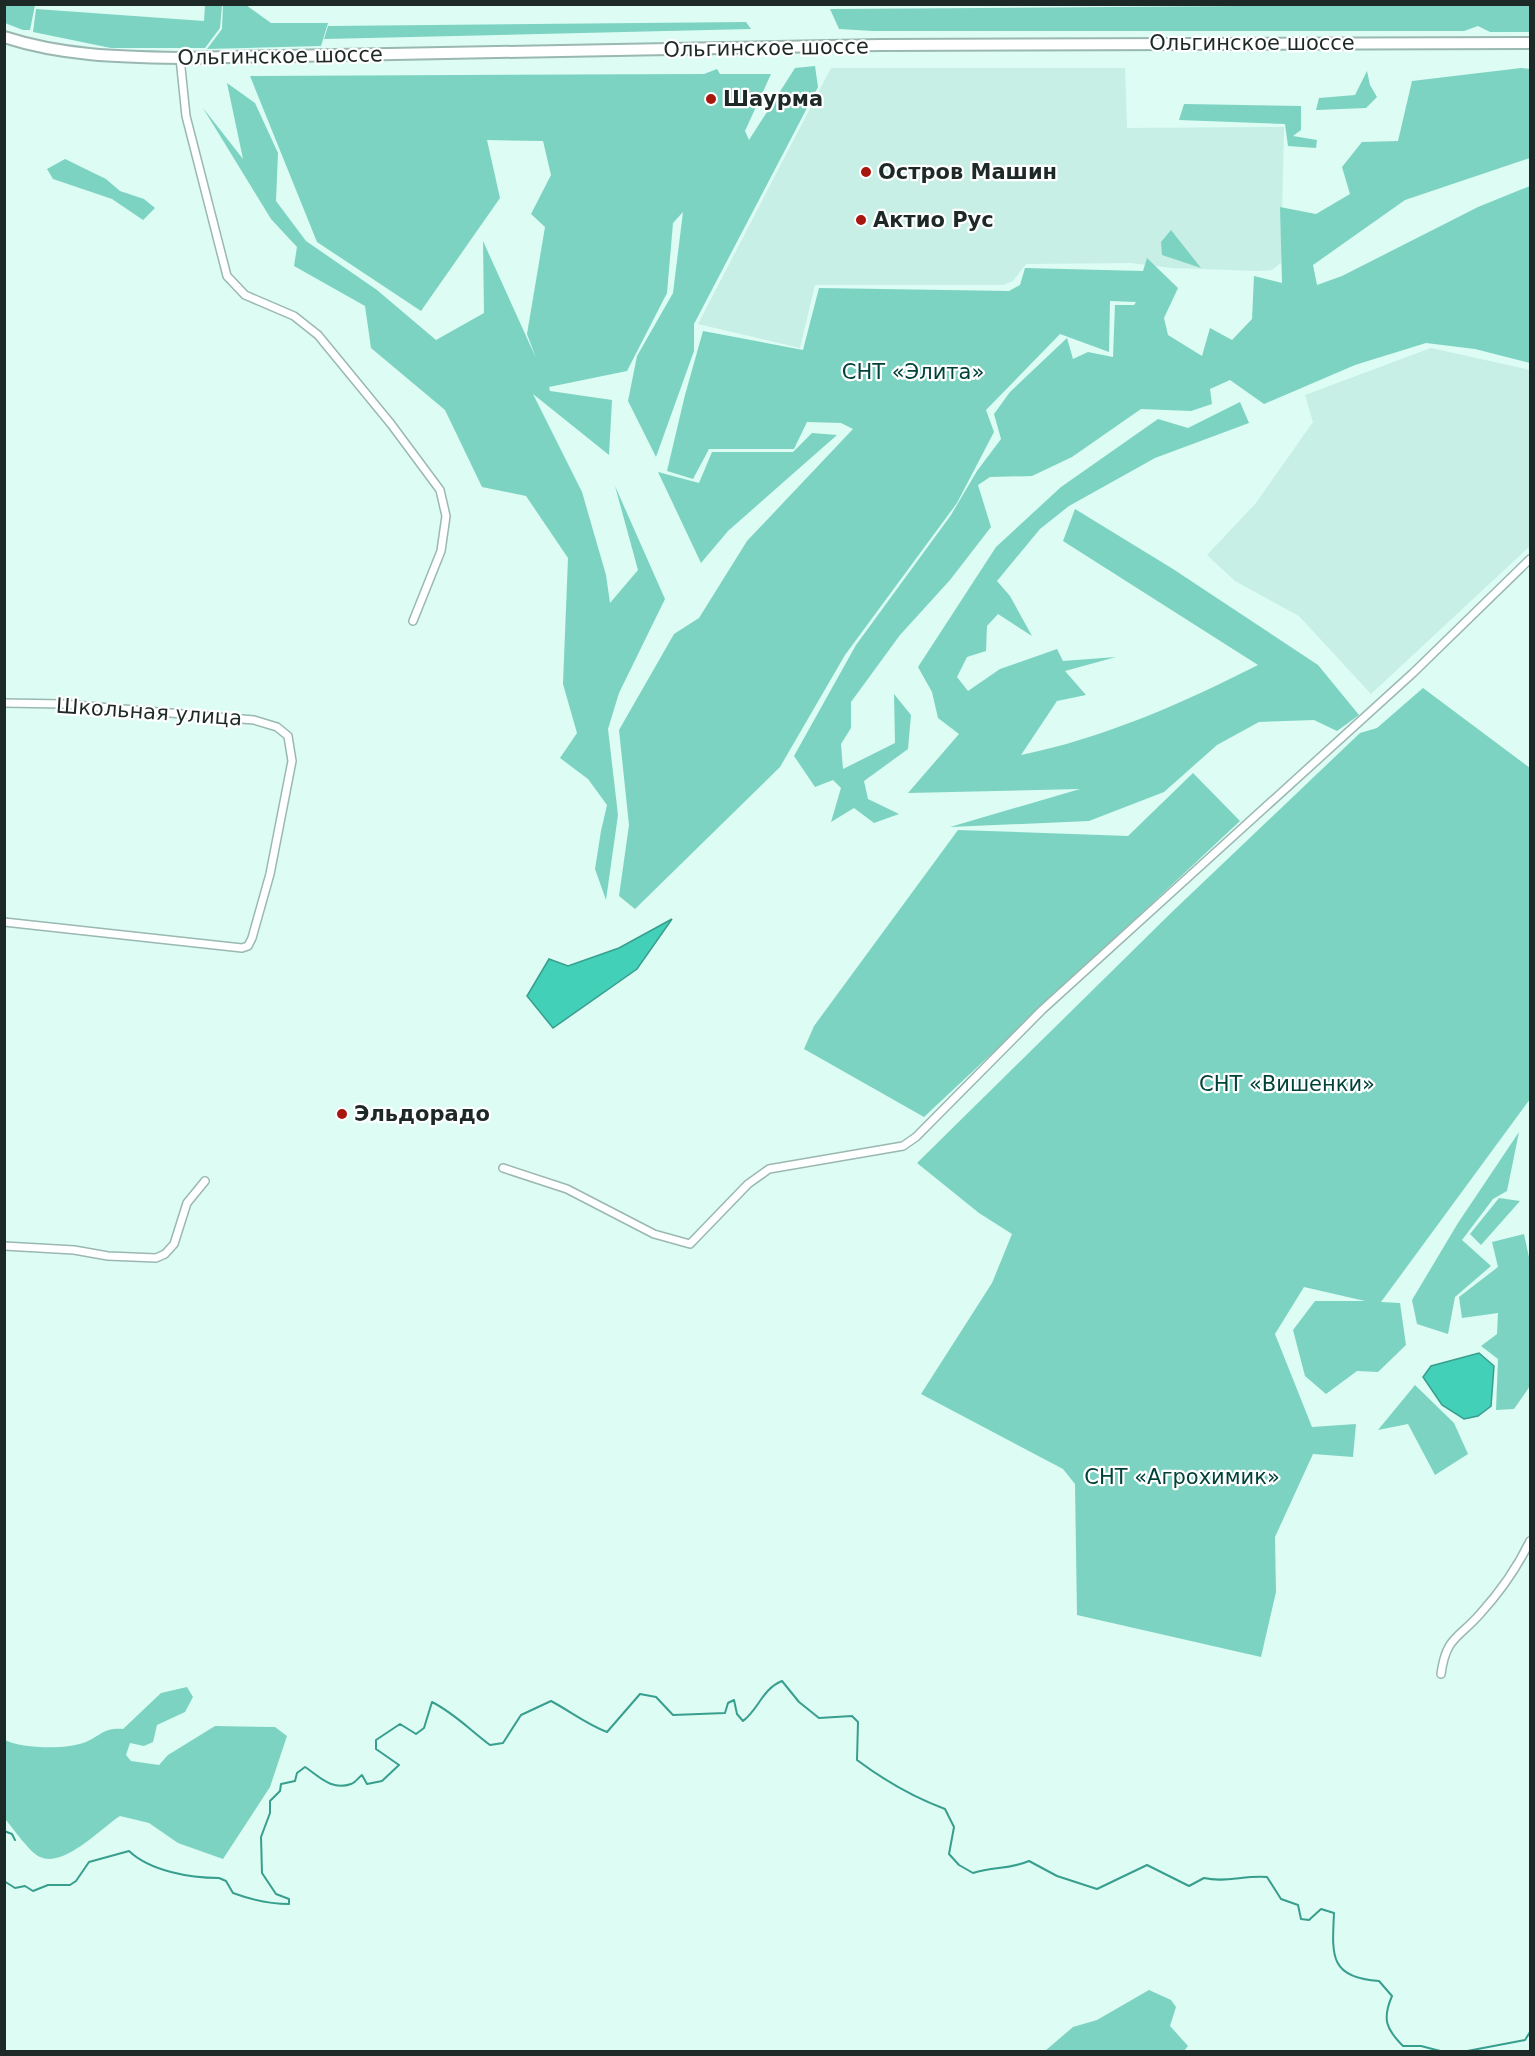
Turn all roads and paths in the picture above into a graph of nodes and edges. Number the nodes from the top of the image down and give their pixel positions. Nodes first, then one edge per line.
1 (4, 37) edge
2 (1530, 42) edge
3 (180, 58) junction
4 (1530, 559) edge
5 (413, 621) dead end
6 (4, 703) edge
7 (4, 922) edge
8 (503, 1168) dead end
9 (205, 1182) dead end
10 (4, 1246) edge
11 (1530, 1541) edge
12 (1441, 1674) dead end

1 - 3 main road, Ольгинское шоссе
2 - 3 main road, Ольгинское шоссе
3 - 5 street
4 - 8 street
6 - 7 street, Школьная улица
9 - 10 street
11 - 12 street

